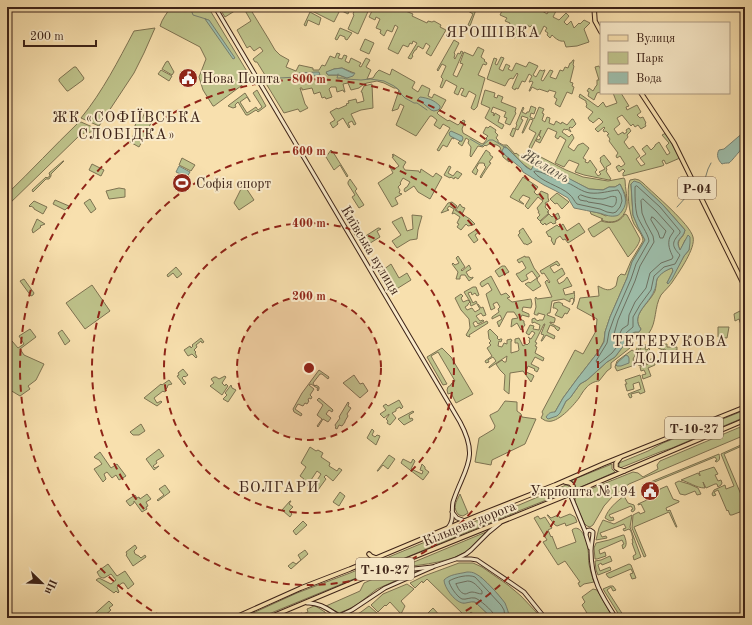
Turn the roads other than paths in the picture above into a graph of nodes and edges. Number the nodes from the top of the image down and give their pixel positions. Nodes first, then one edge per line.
1 (215, 7) edge
2 (594, 7) edge
3 (600, 30) edge
4 (641, 94) edge
5 (745, 287) edge
6 (745, 407) edge
7 (745, 420) edge
8 (622, 456) junction
9 (625, 471) junction
10 (563, 482) junction
11 (570, 494) junction
12 (565, 496) junction
13 (452, 512) junction
14 (465, 521) junction
15 (502, 521) junction
16 (583, 525) junction
17 (448, 528) junction
18 (589, 530) junction
19 (586, 534) junction
20 (593, 535) junction
21 (590, 549) junction
22 (369, 554) dead end
23 (376, 558) junction
24 (456, 559) junction
25 (435, 566) junction
26 (375, 573) junction
27 (305, 603) junction
28 (234, 618) edge
29 (268, 618) edge
30 (545, 618) edge
31 (616, 618) edge

1 - 13 main road, Київська вулиця
2 - 3 main road
4 - 5 main road, Р-04
6 - 8 main road, Т-10-27
7 - 9 main road, Кільцева дорога / Т-10-27
8 - 9 main road
8 - 10 main road, Т-10-27
9 - 11 main road, Кільцева дорога / Т-10-27
10 - 12 main road
10 - 14 main road, Т-10-27
11 - 12 main road, Кільцева дорога / Т-10-27
11 - 16 main road
12 - 15 main road, Кільцева дорога / Т-10-27
13 - 14 main road
13 - 17 main road, Київська вулиця
14 - 17 main road, Т-10-27
15 - 24 main road
15 - 26 main road, Кільцева дорога / Т-10-27
16 - 18 main road
16 - 19 main road
17 - 23 main road, Т-10-27
18 - 19 main road
18 - 20 main road
19 - 20 main road
19 - 21 main road
20 - 21 main road
21 - 31 main road
22 - 23 main road
23 - 28 main road, Т-10-27
24 - 25 main road
24 - 30 main road
25 - 26 main road
25 - 27 main road
26 - 27 main road, Кільцева дорога / Т-10-27
27 - 29 main road, Кільцева дорога / Т-10-27

